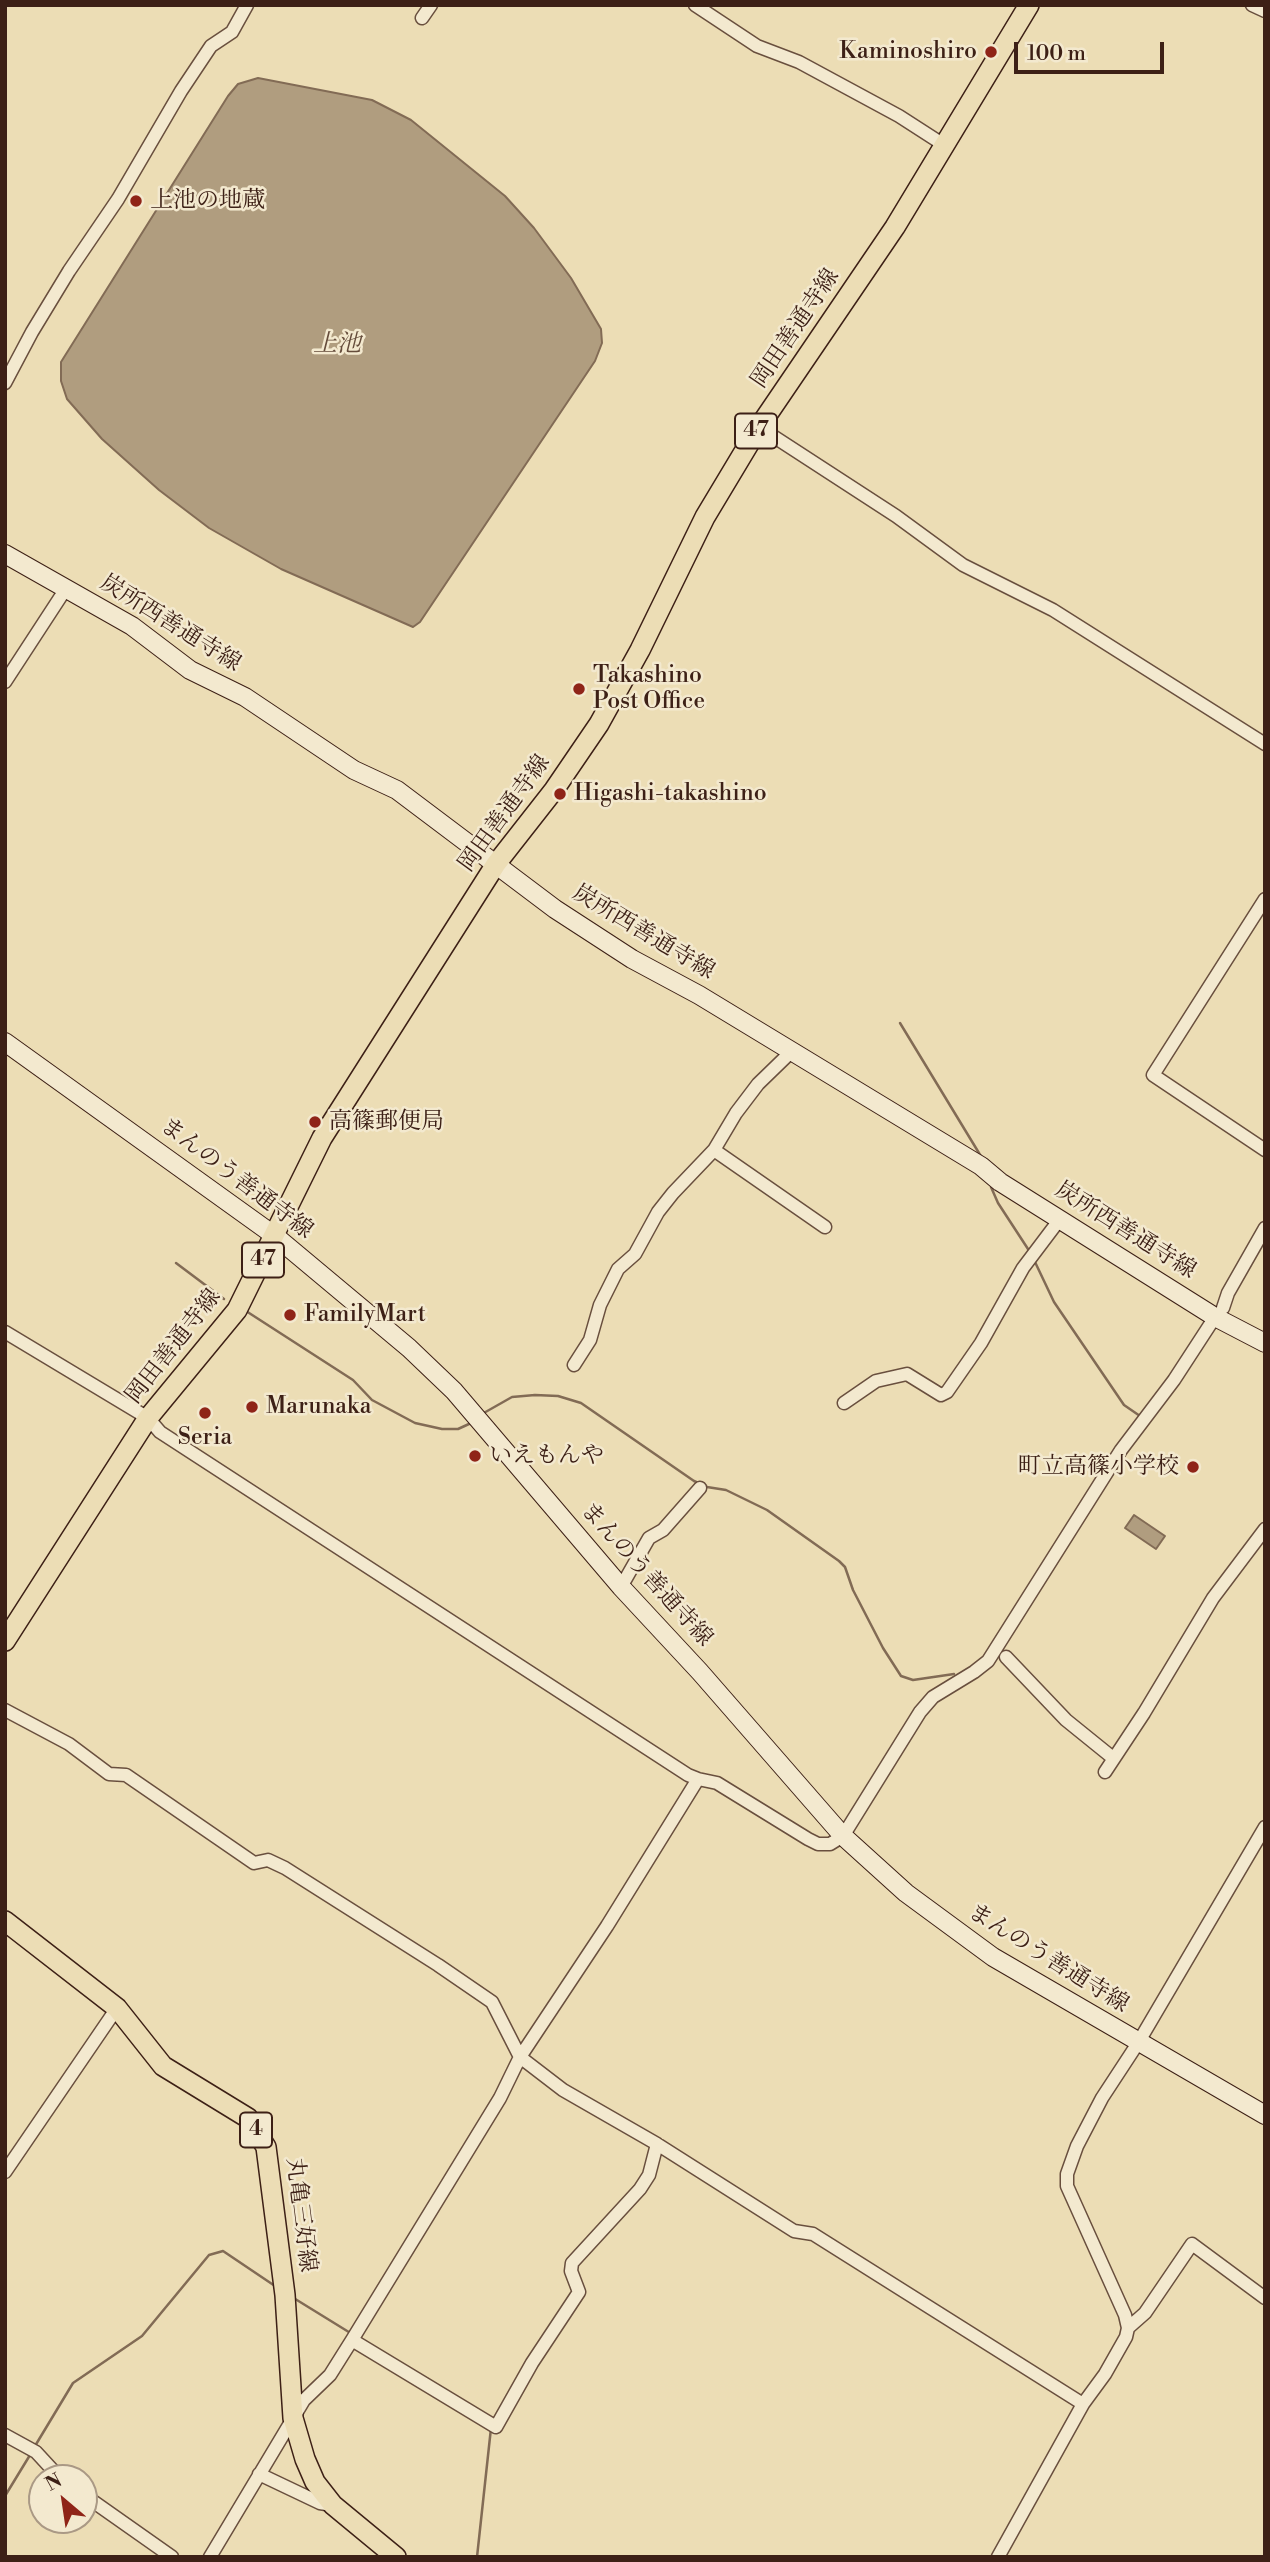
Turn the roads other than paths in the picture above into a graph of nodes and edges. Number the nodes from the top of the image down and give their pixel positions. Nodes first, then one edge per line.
1 (247, 5) edge
2 (431, 5) edge
3 (695, 5) edge
4 (1029, 5) edge
5 (1252, 5) edge
6 (1265, 11) edge
7 (422, 18) dead end
8 (944, 145) junction
9 (5, 383) edge
10 (759, 427) junction
11 (5, 554) edge
12 (65, 590) junction
13 (5, 682) edge
14 (1265, 744) edge
15 (496, 864) junction
16 (1265, 900) edge
17 (5, 1042) edge
18 (791, 1052) junction
19 (714, 1150) junction
20 (1265, 1150) edge
21 (1060, 1219) junction
22 (825, 1227) dead end
23 (1265, 1228) edge
24 (275, 1236) junction
25 (1219, 1312) junction
26 (5, 1332) edge
27 (1265, 1343) edge
28 (574, 1365) dead end
29 (844, 1403) dead end
30 (148, 1418) junction
31 (700, 1488) dead end
32 (1265, 1529) edge
33 (621, 1587) junction
34 (5, 1641) edge
35 (1006, 1657) dead end
36 (5, 1710) edge
37 (1114, 1758) junction
38 (1105, 1772) dead end
39 (698, 1779) junction
40 (1265, 1826) edge
41 (843, 1836) junction
42 (5, 1921) edge
43 (117, 2008) junction
44 (1138, 2043) junction
45 (520, 2057) junction
46 (1265, 2115) edge
47 (657, 2144) junction
48 (5, 2172) edge
49 (1265, 2298) edge
50 (1128, 2328) junction
51 (352, 2340) junction
52 (1083, 2404) junction
53 (293, 2418) junction
54 (5, 2435) edge
55 (47, 2464) edge
56 (259, 2473) junction
57 (98, 2505) edge
58 (333, 2505) junction
59 (1004, 2555) edge
60 (172, 2557) edge
61 (211, 2557) edge
62 (396, 2557) edge

1 - 9 street
2 - 7 street
3 - 8 street
4 - 8 main road, 岡田善通寺線 / 47
5 - 6 street
8 - 10 main road, 岡田善通寺線 / 47
10 - 14 street
10 - 15 main road, 岡田善通寺線 / 47
11 - 12 main road, 炭所西善通寺線
12 - 13 street
12 - 15 main road, 炭所西善通寺線
15 - 18 main road, 炭所西善通寺線
15 - 24 main road, 岡田善通寺線 / 47
16 - 20 street
17 - 24 main road, まんのう善通寺線
18 - 19 street
18 - 21 main road, 炭所西善通寺線
19 - 22 street
19 - 28 street
21 - 25 main road, 炭所西善通寺線
21 - 29 street
23 - 25 street
24 - 30 main road, 岡田善通寺線 / 47
24 - 33 main road, まんのう善通寺線
25 - 27 main road, 炭所西善通寺線
25 - 41 street
26 - 30 street
30 - 34 main road, 岡田善通寺線 / 47
30 - 39 street
31 - 33 street
32 - 37 street
33 - 41 main road, まんのう善通寺線
35 - 37 street
36 - 45 street
37 - 38 street
39 - 41 street
39 - 45 street
40 - 44 street
41 - 44 main road, まんのう善通寺線
42 - 43 main road, 丸亀三好線 / 4
43 - 48 street
43 - 53 main road, 丸亀三好線 / 4
44 - 46 main road, まんのう善通寺線
44 - 50 street
45 - 47 street
45 - 51 street
47 - 51 street
47 - 52 street
49 - 50 street
50 - 52 street
51 - 53 street
52 - 59 street
53 - 56 street
53 - 58 main road, 丸亀三好線 / 4
54 - 55 street
56 - 58 street
56 - 61 street
57 - 60 street
58 - 62 main road, 丸亀三好線 / 4

